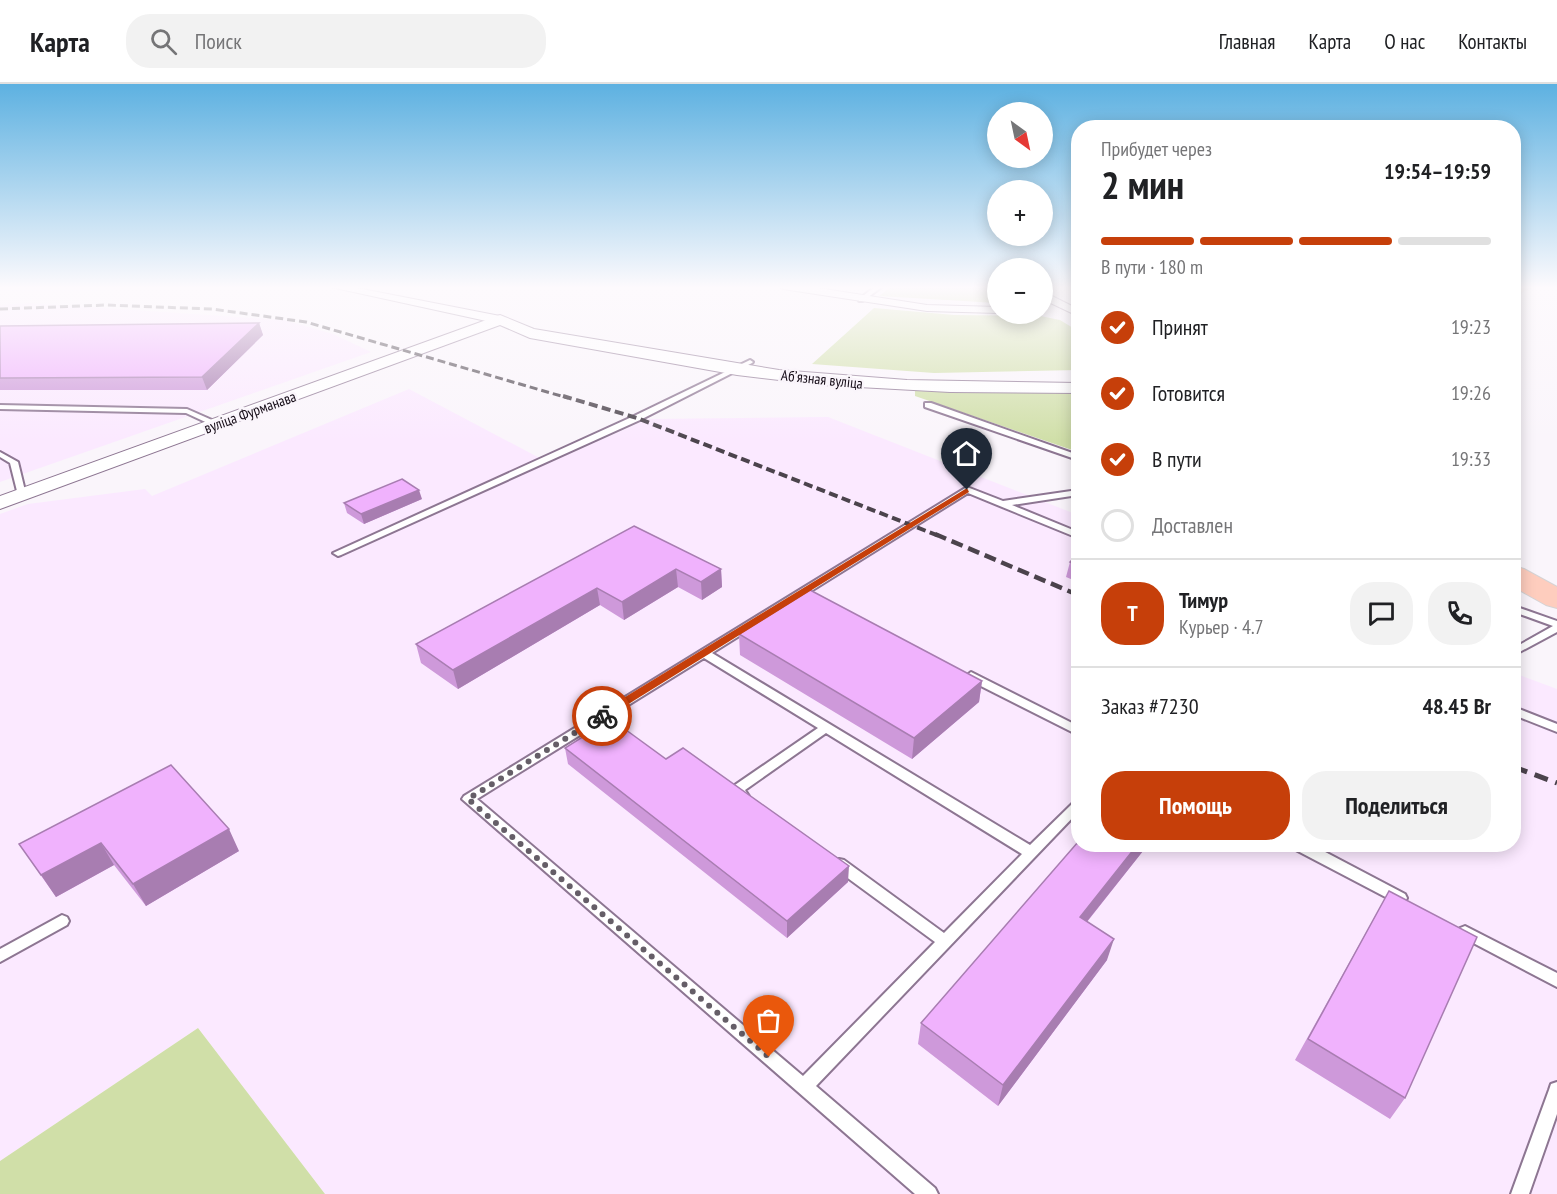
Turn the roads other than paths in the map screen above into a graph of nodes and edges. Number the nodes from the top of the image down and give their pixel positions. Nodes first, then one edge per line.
1 (453, 338) edge
2 (467, 338) edge
3 (567, 338) edge
4 (594, 338) edge
5 (439, 343) junction
6 (744, 366) junction
7 (1071, 379) edge
8 (1071, 388) edge
9 (928, 405) dead end
10 (0, 406) edge
11 (217, 424) junction
12 (0, 454) edge
13 (1071, 456) edge
14 (1071, 493) edge
15 (22, 495) junction
16 (0, 503) edge
17 (1001, 504) junction
18 (1071, 532) edge
19 (338, 553) dead end
20 (1521, 579) edge
21 (1557, 599) edge
22 (1521, 612) edge
23 (1557, 626) edge
24 (1521, 648) edge
25 (705, 653) junction
26 (963, 671) edge
27 (1521, 714) edge
28 (827, 727) junction
29 (1071, 727) edge
30 (1557, 728) edge
31 (755, 804) edge
32 (1071, 812) edge
33 (1312, 852) edge
34 (1032, 853) junction
35 (831, 859) edge
36 (1411, 904) edge
37 (62, 921) dead end
38 (1453, 926) edge
39 (946, 942) junction
40 (0, 956) edge
41 (1557, 980) edge
42 (804, 1087) junction
43 (1557, 1090) edge
44 (929, 1194) edge
45 (1520, 1194) edge

1 - 5 street, вуліца Фурманава
2 - 5 street
3 - 6 street, Абʼязная вуліца
4 - 6 street, Абʼязная вуліца
5 - 11 street, вуліца Фурманава
6 - 7 street, Абʼязная вуліца
6 - 8 street, Абʼязная вуліца
6 - 19 lane
9 - 13 lane
10 - 11 lane
11 - 15 street, вуліца Фурманава
12 - 15 lane
14 - 17 lane
15 - 16 street, вуліца Фурманава
17 - 18 lane
17 - 25 lane
20 - 21 main road
22 - 23 lane
23 - 24 lane
25 - 28 lane
25 - 42 lane
26 - 29 lane
27 - 30 lane
28 - 31 lane
28 - 34 lane
32 - 34 lane
33 - 36 lane
34 - 39 lane
35 - 39 lane
37 - 40 lane
38 - 41 lane
39 - 42 lane
42 - 44 lane
43 - 45 lane

